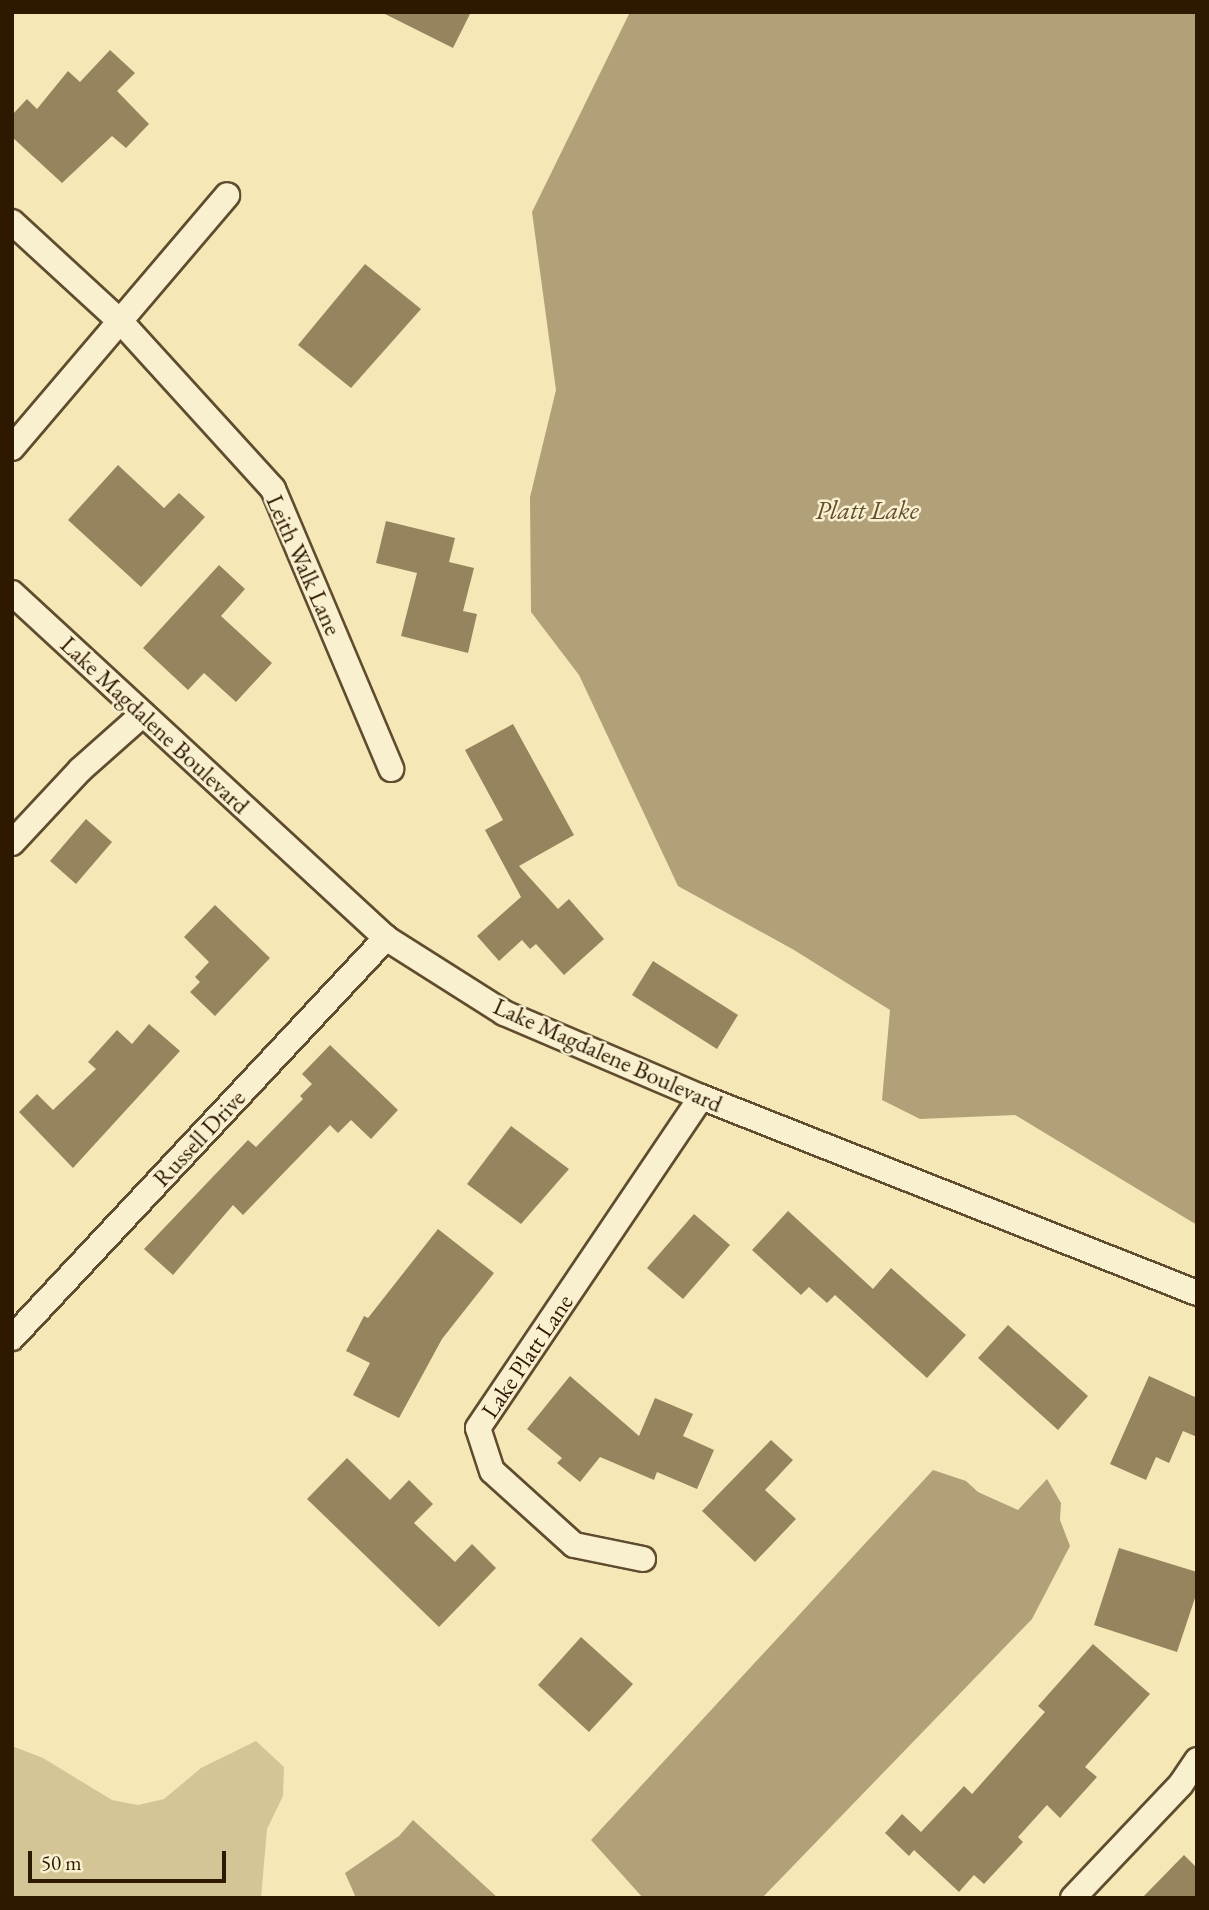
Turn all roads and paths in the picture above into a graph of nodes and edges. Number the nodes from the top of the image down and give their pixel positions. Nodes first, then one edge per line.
1 (227, 195) dead end
2 (12, 222) edge
3 (122, 323) junction
4 (12, 448) edge
5 (12, 593) edge
6 (143, 714) junction
7 (391, 769) dead end
8 (12, 843) edge
9 (386, 938) junction
10 (701, 1097) junction
11 (1197, 1293) edge
12 (12, 1338) edge
13 (643, 1559) dead end
14 (1197, 1760) edge
15 (1073, 1898) edge

1 - 3 street
2 - 3 street, Leith Walk Lane
3 - 4 street
3 - 7 street, Leith Walk Lane
5 - 6 street, Lake Magdalene Boulevard
6 - 8 street
6 - 9 street, Lake Magdalene Boulevard
9 - 10 street, Lake Magdalene Boulevard
9 - 12 street, Russell Drive
10 - 11 street, Lake Magdalene Boulevard
10 - 13 street, Lake Platt Lane
14 - 15 street

